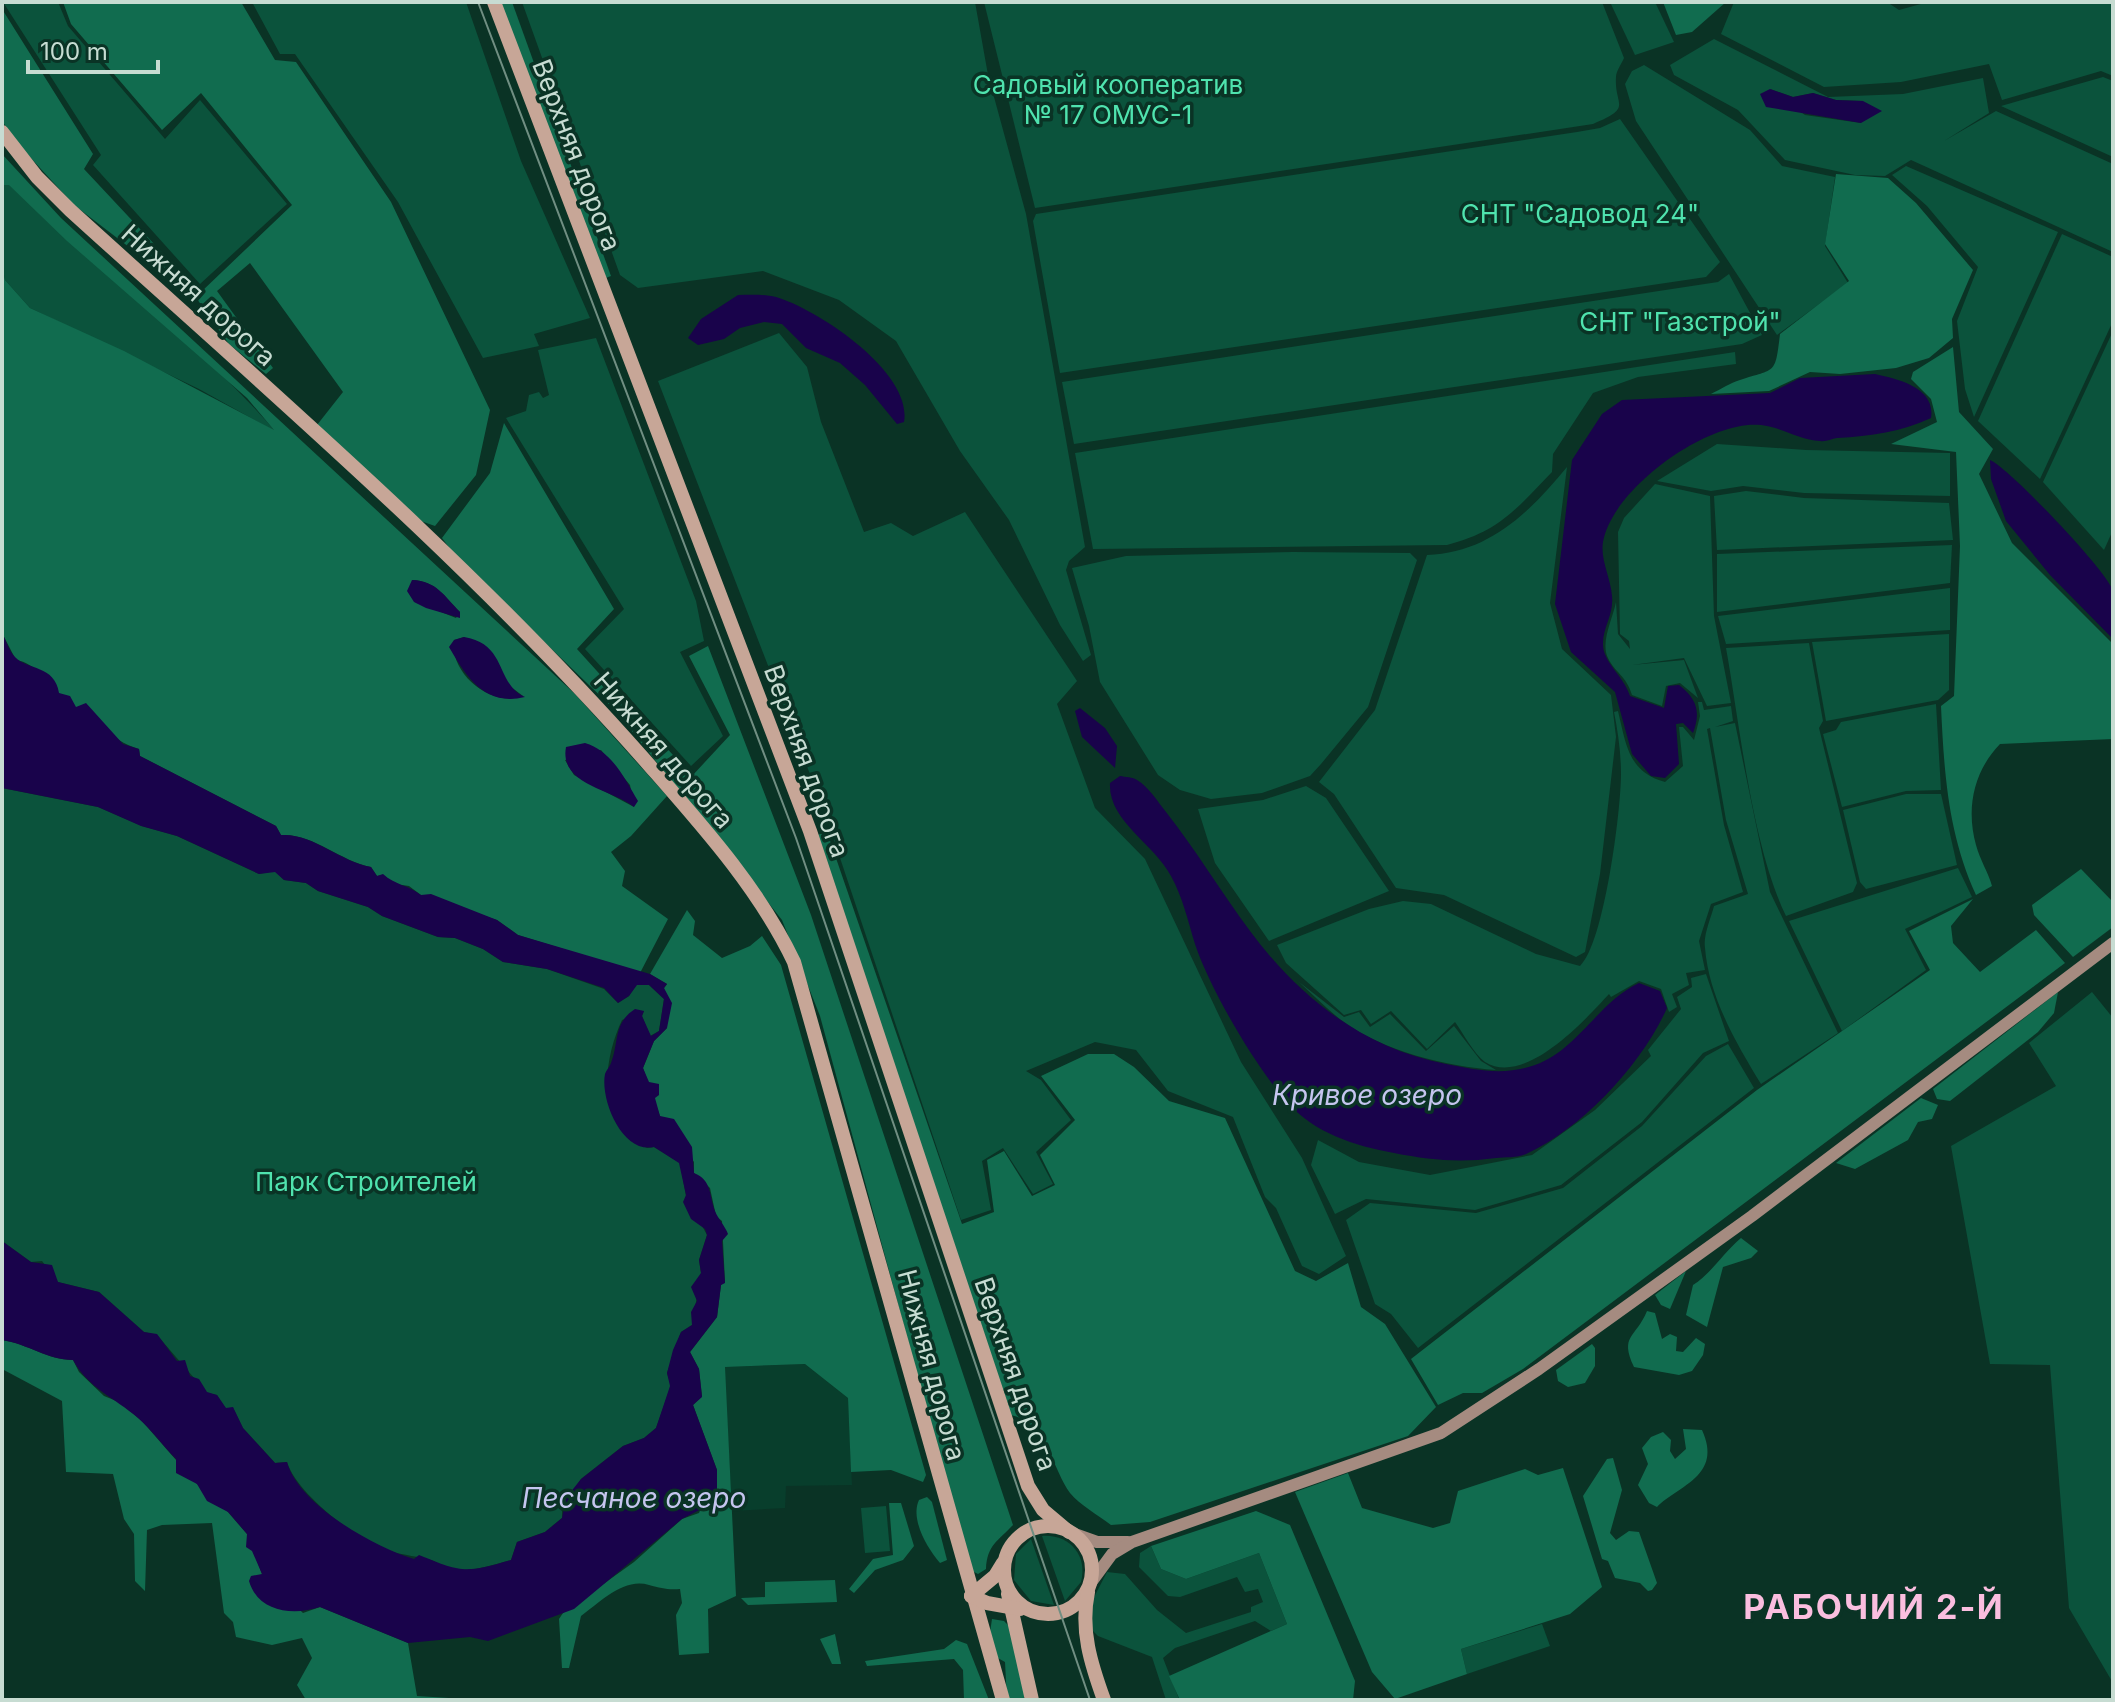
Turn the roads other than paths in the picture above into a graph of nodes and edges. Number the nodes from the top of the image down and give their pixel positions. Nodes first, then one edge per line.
1 (494, 2) edge
2 (2, 132) edge
3 (2113, 943) edge
4 (1069, 1532) junction
5 (1132, 1542) junction
6 (1005, 1559) junction
7 (1005, 1582) junction
8 (1090, 1584) junction
9 (971, 1596) junction
10 (1012, 1608) junction
11 (1030, 1611) junction
12 (1003, 1700) edge
13 (1032, 1700) edge
14 (1104, 1700) edge

1 - 4 main road, Верхняя дорога
2 - 9 main road, Нижняя дорога
3 - 5 main road
4 - 5 main road
4 - 6 main road
4 - 8 main road
5 - 8 main road
6 - 7 main road
6 - 9 main road
7 - 10 main road
7 - 11 main road
8 - 11 main road
8 - 14 main road
9 - 10 main road
9 - 12 main road, Нижняя дорога
10 - 11 main road
10 - 13 main road

